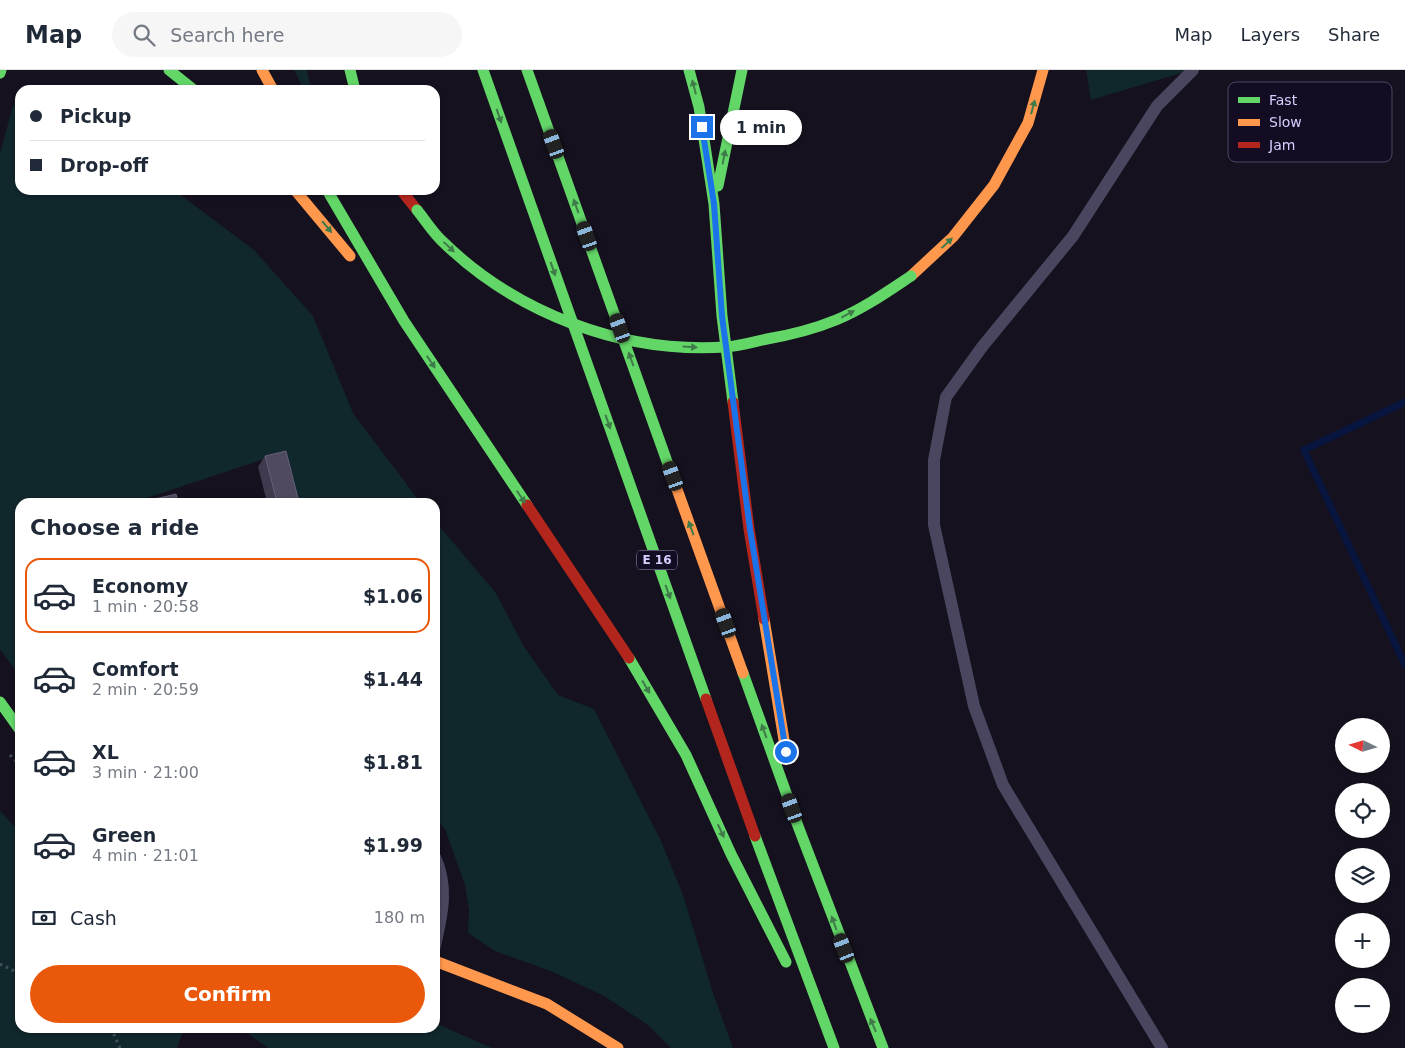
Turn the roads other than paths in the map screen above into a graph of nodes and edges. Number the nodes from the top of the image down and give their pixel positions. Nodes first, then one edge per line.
1 (169, 70) edge
2 (262, 70) edge
3 (350, 70) edge
4 (483, 70) edge
5 (527, 70) edge
6 (690, 70) edge
7 (742, 70) edge
8 (1043, 70) edge
9 (1193, 70) edge
10 (188, 85) edge
11 (270, 85) edge
12 (354, 85) edge
13 (299, 195) edge
14 (330, 195) edge
15 (405, 195) edge
16 (714, 204) junction
17 (404, 321) junction
18 (0, 702) edge
19 (15, 723) edge
20 (798, 826) junction
21 (440, 872) edge
22 (440, 922) edge
23 (440, 963) edge
24 (789, 969) dead end
25 (803, 995) dead end
26 (618, 1048) edge
27 (829, 1048) edge
28 (834, 1048) edge
29 (883, 1048) edge
30 (1162, 1048) edge

1 - 10 main road
2 - 11 main road
3 - 12 main road
4 -> 28 main road, E 16
20 -> 5 main road
16 -> 6 main road
16 -> 7 main road
15 -> 8 main road, bridge
9 - 30 lane
13 -> 17 main road
14 - 17 main road
16 - 20 main road
17 -> 24 main road
18 - 19 main road
29 -> 20 main road
21 - 22 lane
23 - 26 main road
25 - 27 main road

